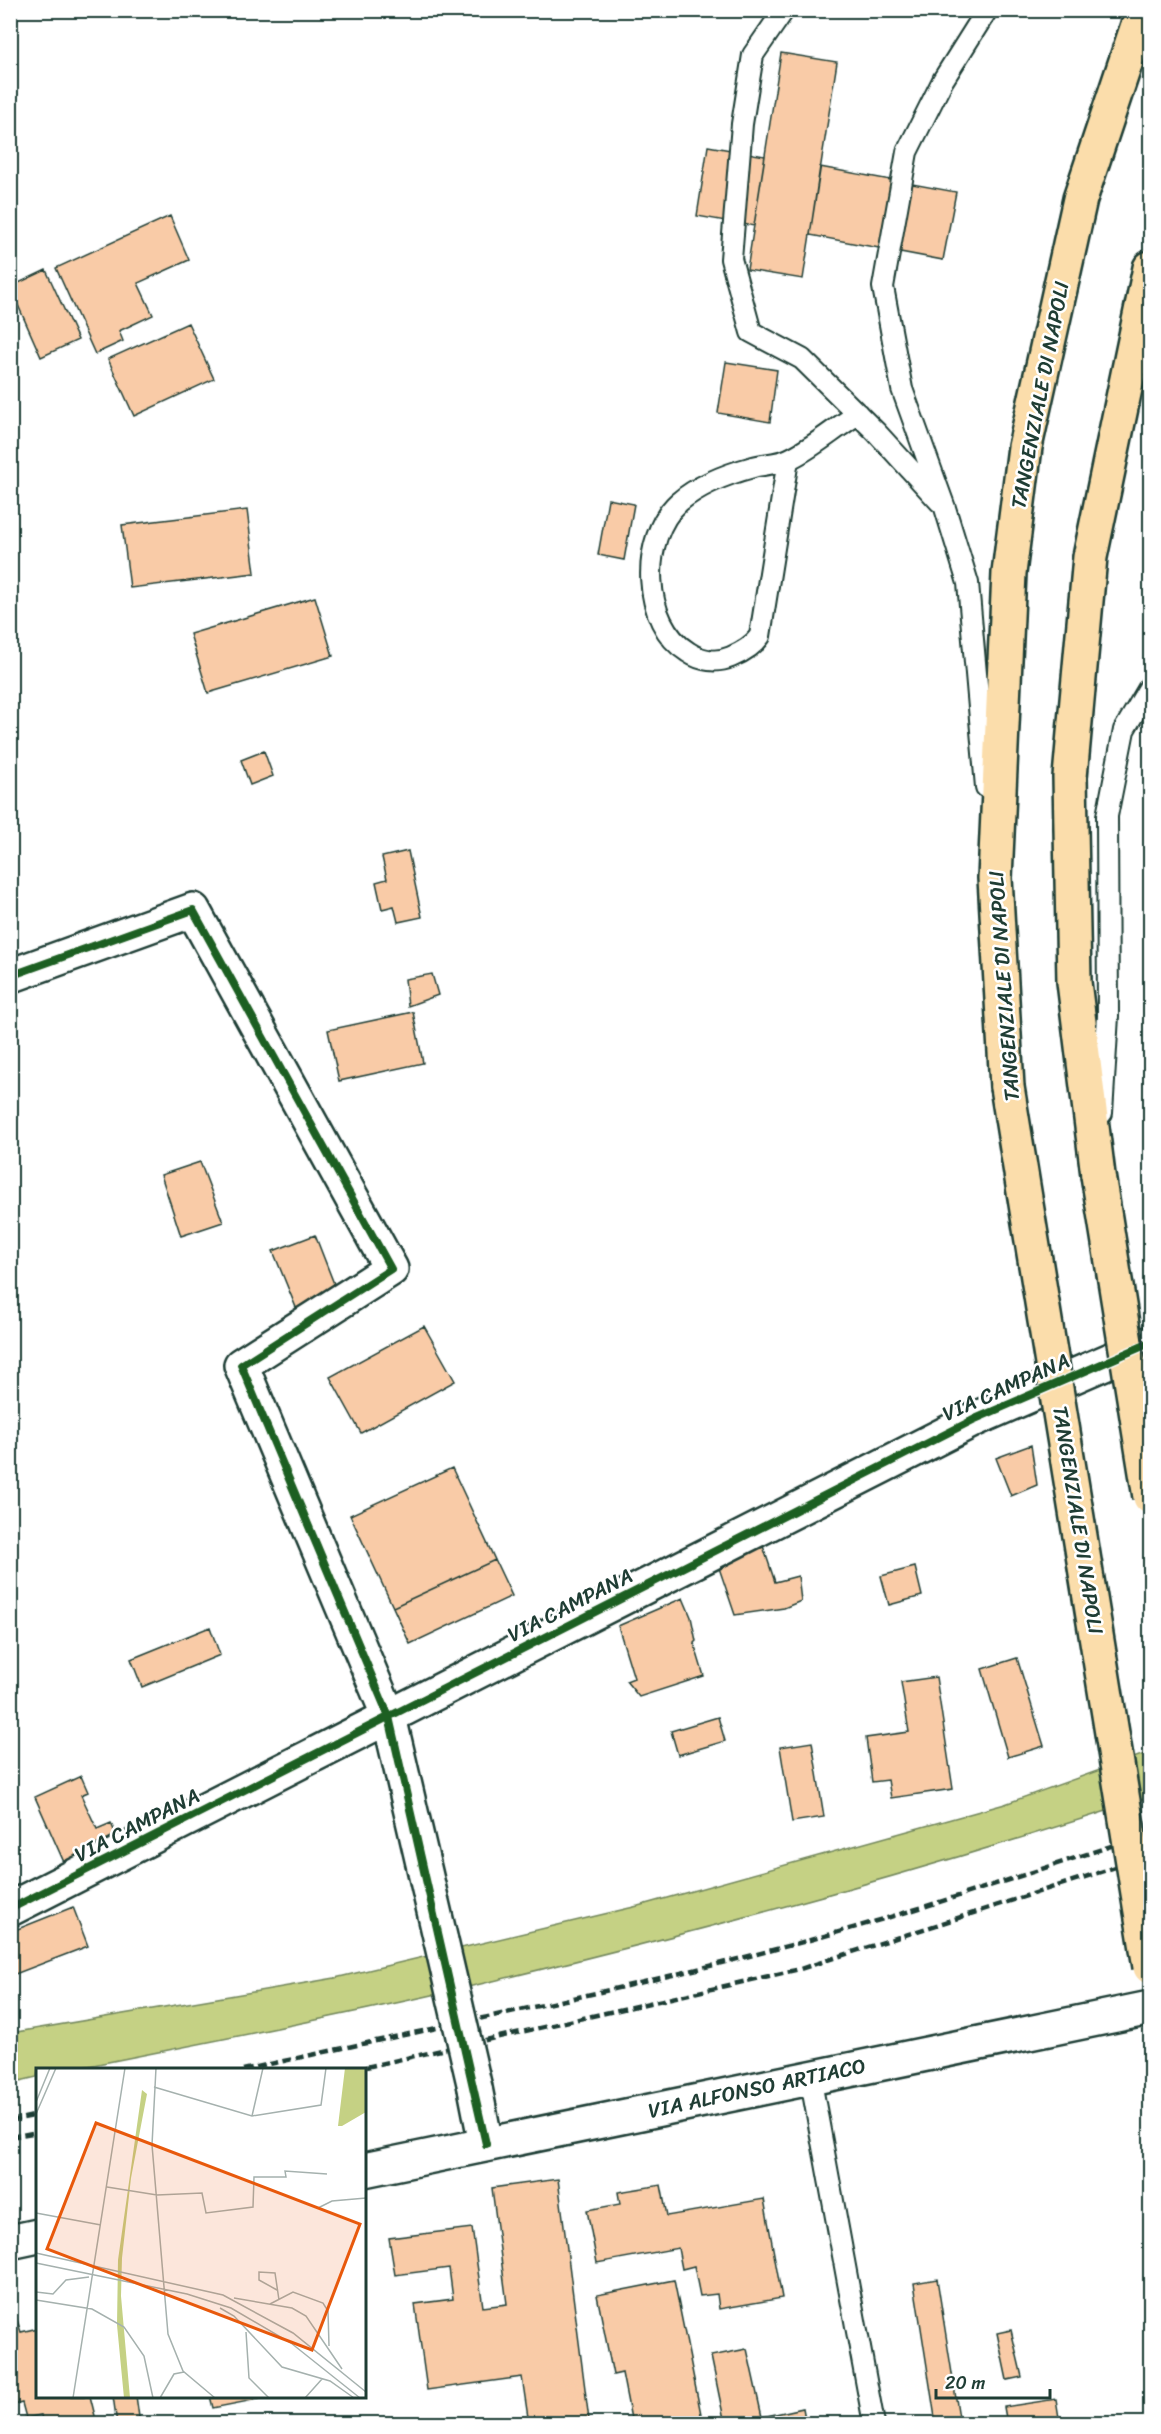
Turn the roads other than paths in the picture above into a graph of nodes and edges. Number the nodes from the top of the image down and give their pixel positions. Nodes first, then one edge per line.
1 (784, 10) edge
2 (987, 10) edge
3 (1143, 10) edge
4 (1150, 268) edge
5 (858, 414) junction
6 (788, 460) junction
7 (945, 508) junction
8 (1150, 687) edge
9 (995, 878) junction
10 (10, 976) edge
11 (1098, 1175) junction
12 (1150, 1343) edge
13 (1150, 1497) edge
14 (389, 1717) junction
15 (10, 1909) edge
16 (1150, 1967) edge
17 (1150, 2008) edge
18 (810, 2076) junction
19 (486, 2144) junction
20 (366, 2169) edge
21 (36, 2236) edge
22 (10, 2242) edge
23 (874, 2424) edge

1 - 5 lane
2 - 7 lane
3 - 9 highway, TANGENZIALE DI NAPOLI
4 - 11 highway
5 - 6 lane
5 - 7 lane
6 - 6 lane
7 - 9 lane
8 - 11 lane
9 - 16 highway, TANGENZIALE DI NAPOLI, bridge
10 - 14 street
11 - 13 highway, bridge
12 - 14 street, VIA CAMPANA
14 - 15 street, VIA CAMPANA
14 - 19 street, bridge
17 - 18 street, VIA ALFONSO ARTIACO
18 - 19 street, VIA ALFONSO ARTIACO
18 - 23 lane
19 - 20 street, VIA ALFONSO ARTIACO
21 - 22 street

